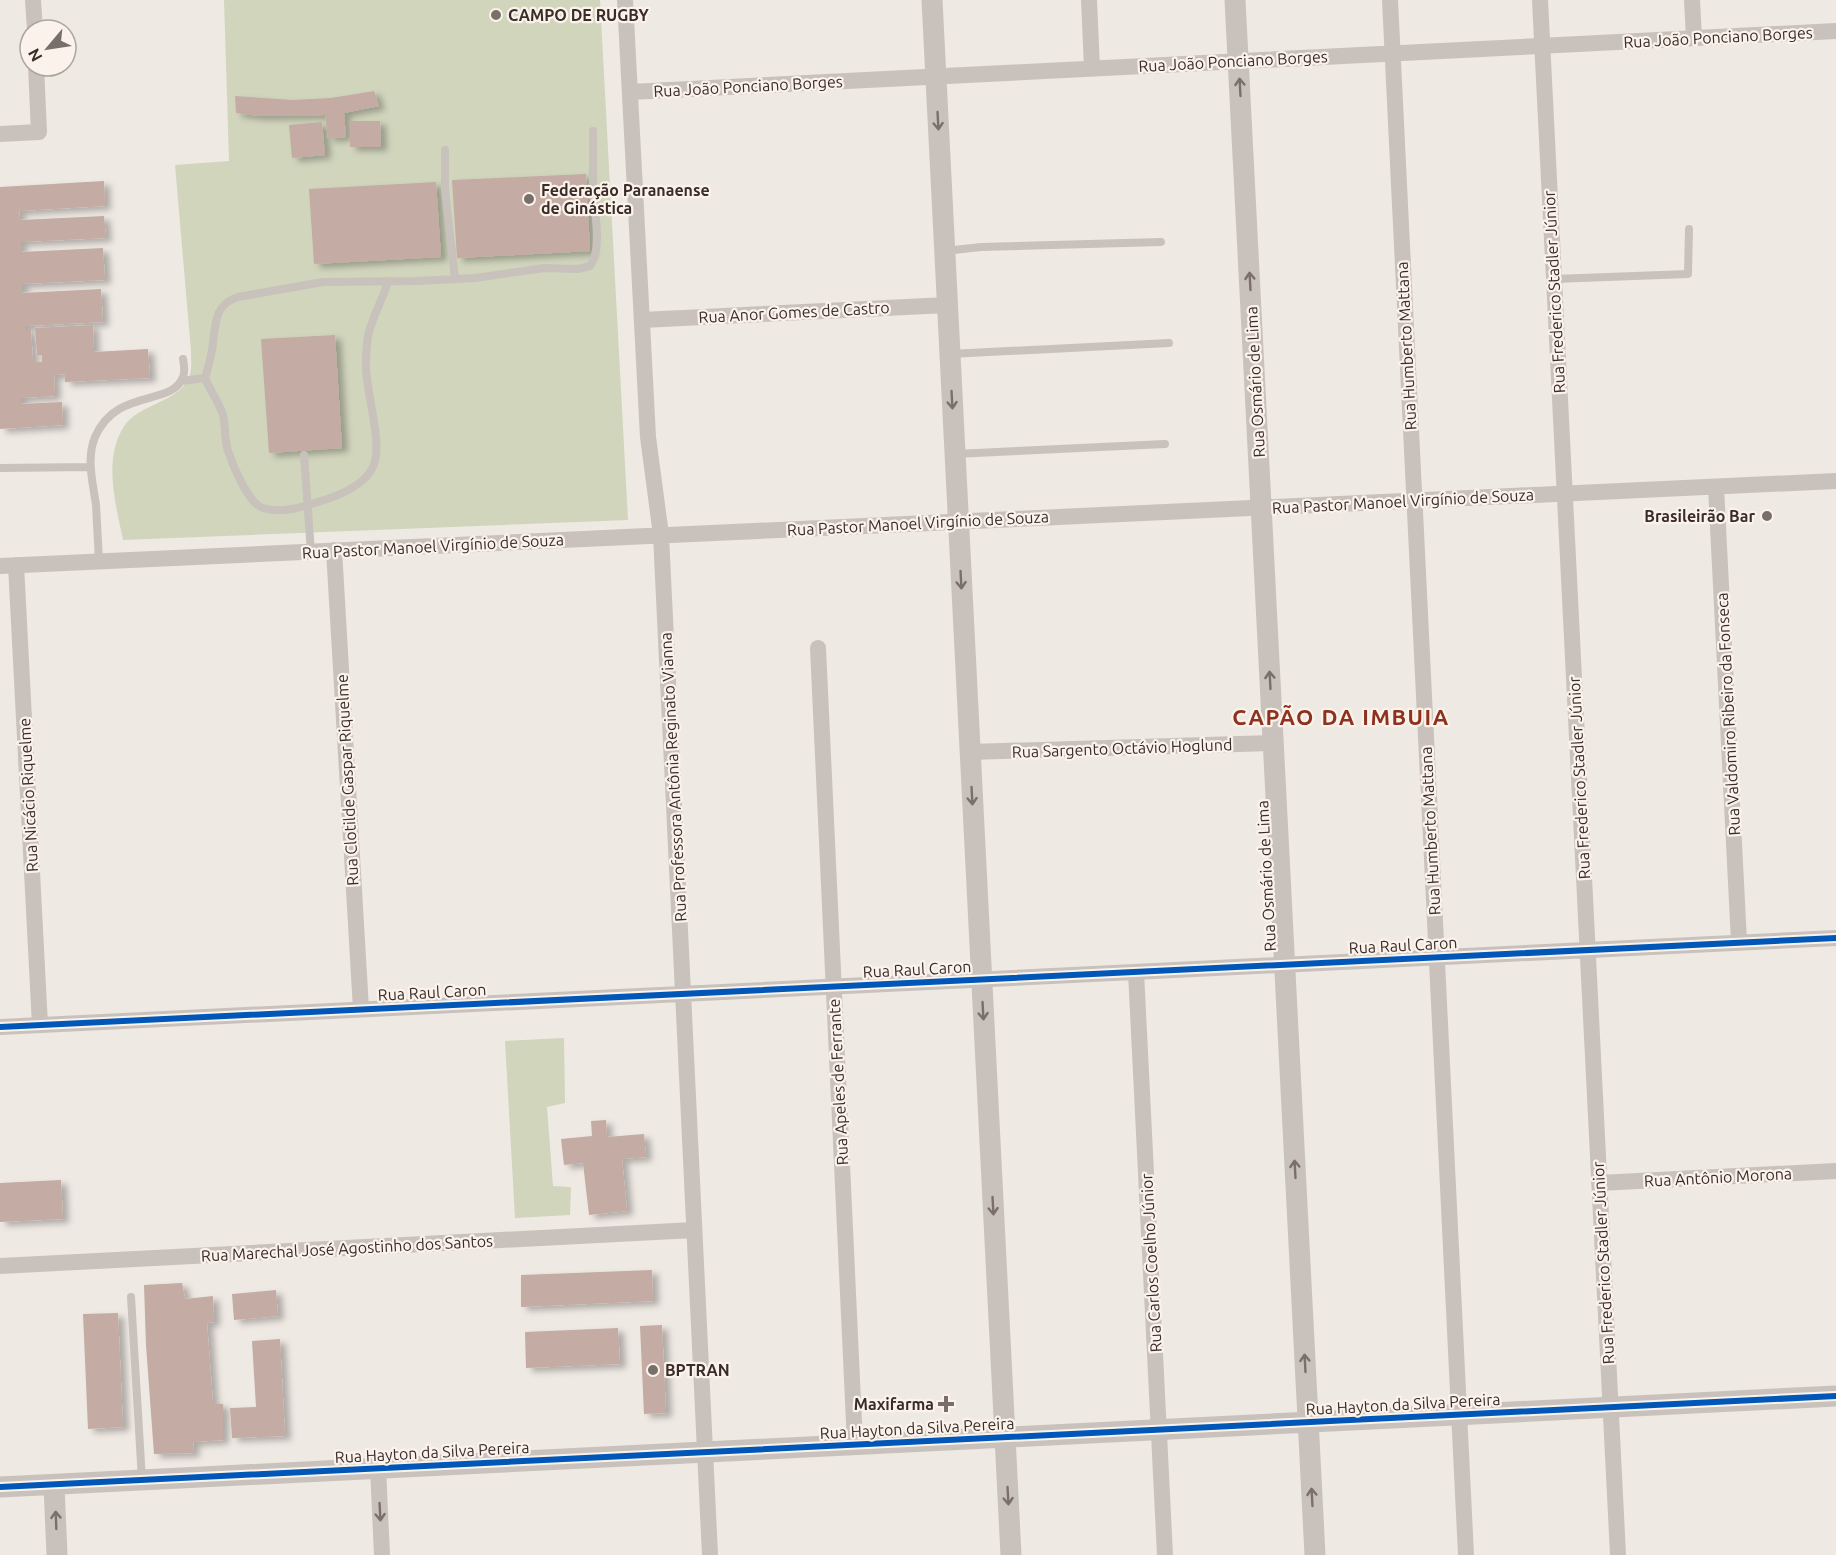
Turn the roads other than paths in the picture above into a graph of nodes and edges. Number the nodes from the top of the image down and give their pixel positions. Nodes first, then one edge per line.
1 (33, 0) edge
2 (625, 0) edge
3 (932, 0) edge
4 (1089, 0) edge
5 (1235, 0) edge
6 (1390, 0) edge
7 (1540, 0) edge
8 (1692, 0) edge
9 (34, 18) edge
10 (1836, 31) edge
11 (1694, 38) junction
12 (1542, 46) junction
13 (1392, 53) junction
14 (1238, 61) junction
15 (1092, 68) junction
16 (935, 76) junction
17 (37, 78) edge
18 (630, 92) junction
19 (593, 131) dead end
20 (0, 134) edge
21 (445, 150) dead end
22 (1689, 229) dead end
23 (1161, 242) dead end
24 (944, 251) junction
25 (455, 279) junction
26 (1554, 279) junction
27 (388, 281) junction
28 (947, 305) junction
29 (642, 320) junction
30 (1168, 343) dead end
31 (950, 354) junction
32 (183, 359) dead end
33 (205, 378) junction
34 (181, 381) junction
35 (1165, 444) dead end
36 (955, 454) junction
37 (304, 455) dead end
38 (90, 467) junction
39 (0, 468) edge
40 (1836, 481) edge
41 (1716, 487) junction
42 (1564, 494) junction
43 (1414, 501) junction
44 (308, 506) junction
45 (1261, 508) junction
46 (958, 522) junction
47 (661, 535) junction
48 (334, 550) junction
49 (310, 552) junction
50 (99, 561) junction
51 (8, 566) edge
52 (818, 648) dead end
53 (1273, 743) junction
54 (970, 753) junction
55 (1836, 938) edge
56 (1739, 942) junction
57 (1587, 950) junction
58 (1437, 957) junction
59 (1284, 964) junction
60 (1136, 972) junction
61 (981, 979) junction
62 (834, 986) junction
63 (683, 993) junction
64 (361, 1009) junction
65 (40, 1025) junction
66 (0, 1027) edge
67 (1836, 1171) edge
68 (1599, 1183) junction
69 (694, 1230) junction
70 (0, 1266) edge
71 (131, 1297) dead end
72 (1836, 1396) edge
73 (1610, 1407) junction
74 (1459, 1414) junction
75 (1308, 1422) junction
76 (1159, 1429) junction
77 (1005, 1437) junction
78 (855, 1444) junction
79 (705, 1452) junction
80 (378, 1468) junction
81 (142, 1480) junction
82 (54, 1485) junction
83 (0, 1487) edge
84 (57, 1555) edge
85 (382, 1555) edge
86 (710, 1555) edge
87 (1011, 1555) edge
88 (1165, 1555) edge
89 (1315, 1555) edge
90 (1466, 1555) edge
91 (1618, 1555) edge

1 - 9 street
2 - 18 street, Rua Professora Antônia Reginato Vianna
3 - 16 street
4 - 15 street
5 - 14 street, Rua Osmário de Lima
6 - 13 street, Rua Humberto Mattana
7 - 12 street, Rua Frederico Stadler Júnior
8 - 11 street
10 - 11 street, Rua João Ponciano Borges
11 - 12 street, Rua João Ponciano Borges
12 - 13 street, Rua João Ponciano Borges
12 - 26 street, Rua Frederico Stadler Júnior
13 - 14 street, Rua João Ponciano Borges
13 - 43 street, Rua Humberto Mattana
14 - 15 street, Rua João Ponciano Borges
45 -> 14 street, Rua Osmário de Lima
15 - 16 street, Rua João Ponciano Borges
16 - 18 street, Rua João Ponciano Borges
16 -> 24 street
17 - 20 street
18 - 29 street, Rua Professora Antônia Reginato Vianna
19 - 25 lane
21 - 25 lane
22 - 26 lane
23 - 24 lane
24 - 28 street
25 - 27 lane
26 - 42 street, Rua Frederico Stadler Júnior
27 - 33 lane
27 - 44 lane
28 - 29 street, Rua Anor Gomes de Castro
28 - 31 street
29 - 47 street, Rua Professora Antônia Reginato Vianna
30 - 31 lane
31 -> 36 street
32 - 34 lane
33 - 34 lane
33 - 44 lane
34 - 38 lane
35 - 36 lane
36 - 46 street
37 - 44 lane
38 - 39 lane
38 - 50 lane
40 - 41 street, Rua Pastor Manoel Virgínio de Souza
41 - 42 street, Rua Pastor Manoel Virgínio de Souza
41 - 56 street, Rua Valdomiro Ribeiro da Fonseca
42 - 43 street, Rua Pastor Manoel Virgínio de Souza
42 - 57 street, Rua Frederico Stadler Júnior
43 - 45 street, Rua Pastor Manoel Virgínio de Souza
43 - 58 street, Rua Humberto Mattana
44 - 49 lane
45 - 46 street, Rua Pastor Manoel Virgínio de Souza
53 -> 45 street, Rua Osmário de Lima
46 - 47 street, Rua Pastor Manoel Virgínio de Souza
46 -> 54 street
47 - 48 street, Rua Pastor Manoel Virgínio de Souza
47 - 63 street, Rua Professora Antônia Reginato Vianna
48 - 49 street, Rua Pastor Manoel Virgínio de Souza
48 - 64 street, Rua Clotilde Gaspar Riquelme
49 - 50 street, Rua Pastor Manoel Virgínio de Souza
50 - 51 street, Rua Pastor Manoel Virgínio de Souza
51 - 65 street, Rua Nicácio Riquelme
52 - 62 street, Rua Apeles de Ferrante
53 - 54 street, Rua Sargento Octávio Hoglund
53 - 59 street, Rua Osmário de Lima
54 -> 61 street
55 - 56 street, Rua Raul Caron
56 - 57 street, Rua Raul Caron
57 - 58 street, Rua Raul Caron
57 - 68 street, Rua Frederico Stadler Júnior
58 - 59 street, Rua Raul Caron
58 - 74 street, Rua Humberto Mattana
59 - 60 street, Rua Raul Caron
75 -> 59 street, Rua Osmário de Lima
60 - 61 street, Rua Raul Caron
60 - 76 street, Rua Carlos Coelho Júnior
61 - 62 street, Rua Raul Caron
61 -> 77 street
62 - 63 street, Rua Raul Caron
62 - 78 street, Rua Apeles de Ferrante
63 - 64 street, Rua Raul Caron
63 - 69 street, Rua Professora Antônia Reginato Vianna
64 - 65 street, Rua Raul Caron
65 - 66 street, Rua Raul Caron
67 - 68 street, Rua Antônio Morona
68 - 73 street, Rua Frederico Stadler Júnior
69 - 70 street, Rua Marechal José Agostinho dos Santos
69 - 79 street, Rua Professora Antônia Reginato Vianna
71 - 81 lane
72 - 73 street, Rua Hayton da Silva Pereira
73 - 74 street, Rua Hayton da Silva Pereira
73 - 91 street, Rua Frederico Stadler Júnior
74 - 75 street, Rua Hayton da Silva Pereira
74 - 90 street, Rua Humberto Mattana
75 - 76 street, Rua Hayton da Silva Pereira
89 -> 75 street, Rua Osmário de Lima
76 - 77 street, Rua Hayton da Silva Pereira
76 - 88 street, Rua Carlos Coelho Júnior
77 - 78 street, Rua Hayton da Silva Pereira
77 -> 87 street
78 - 79 street, Rua Hayton da Silva Pereira
79 - 80 street, Rua Hayton da Silva Pereira
79 - 86 street, Rua Professora Antônia Reginato Vianna
80 - 81 street, Rua Hayton da Silva Pereira
80 -> 85 street
81 - 82 street, Rua Hayton da Silva Pereira
82 - 83 street, Rua Hayton da Silva Pereira
84 -> 82 street

